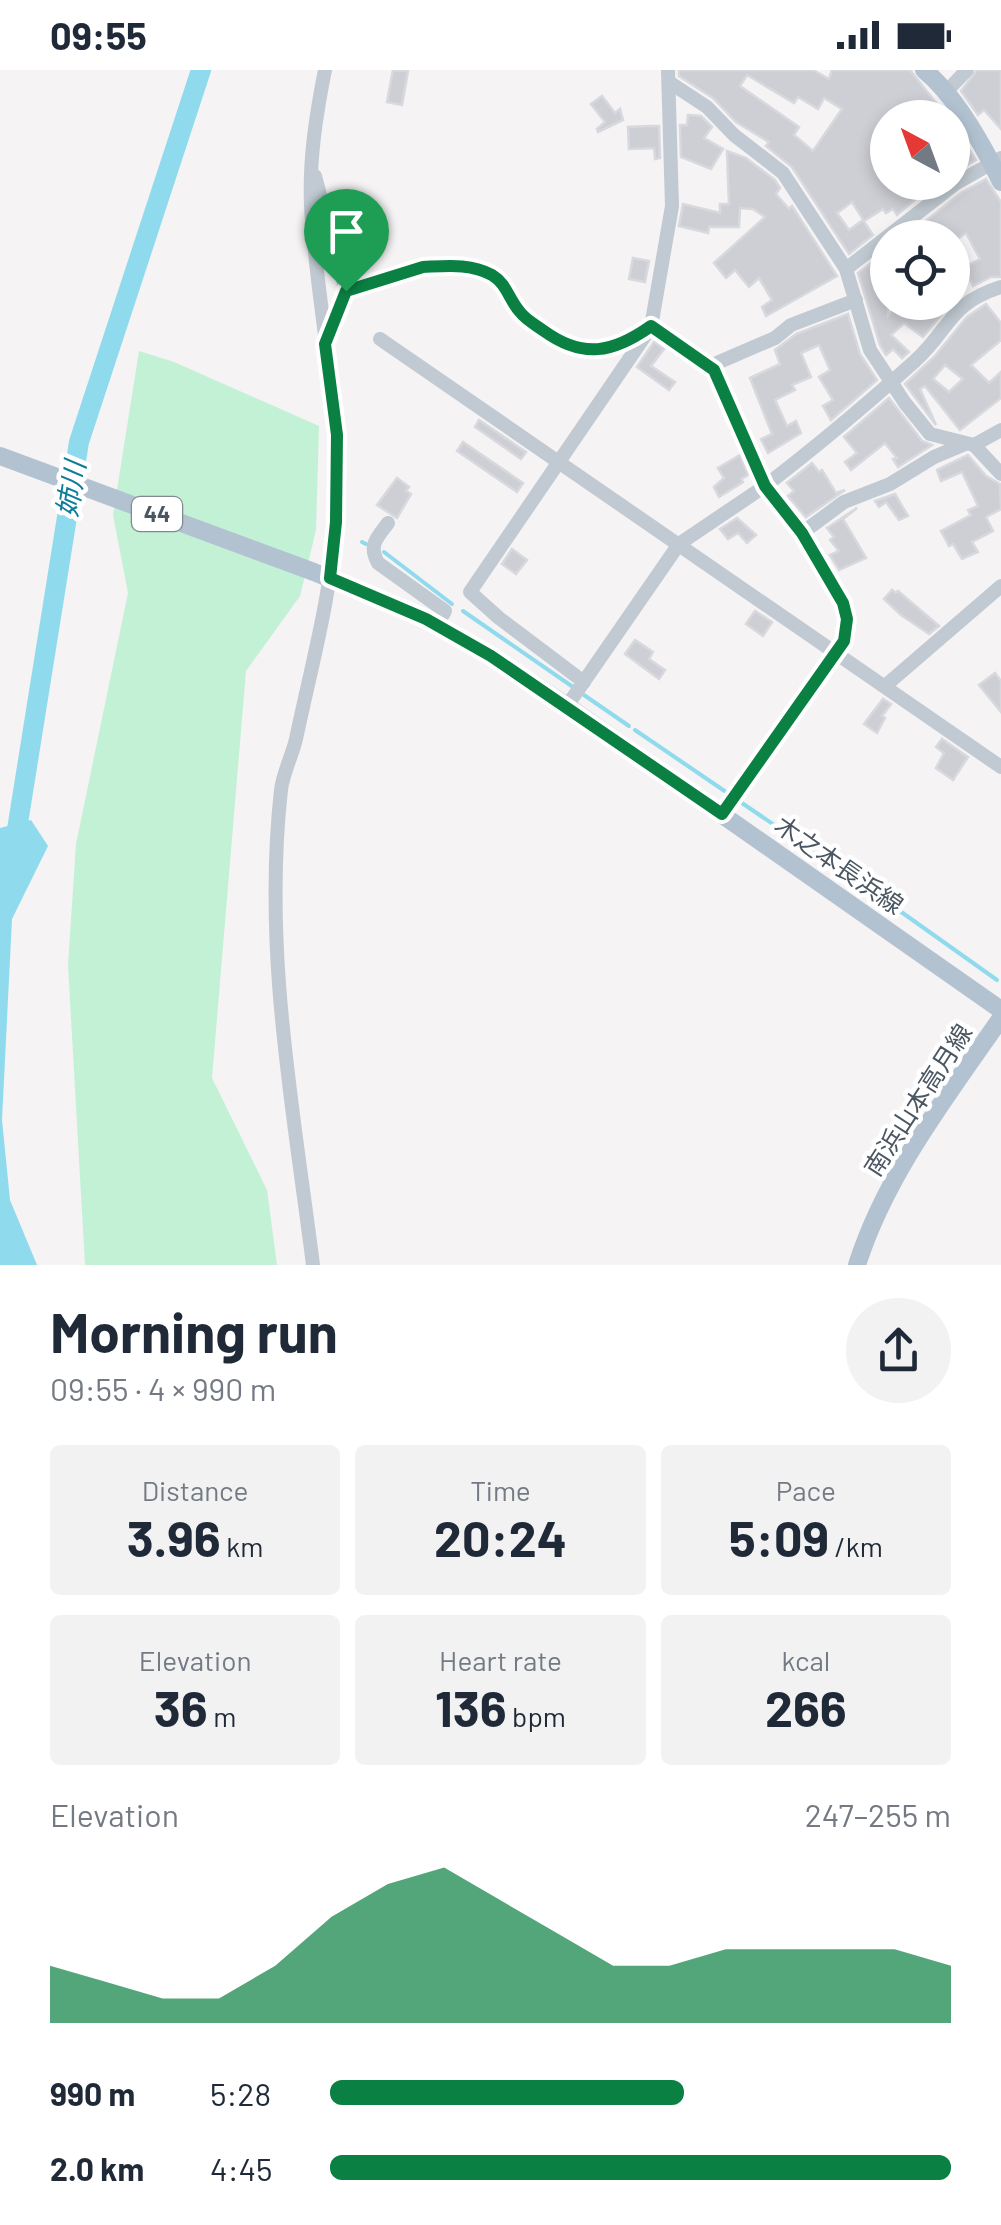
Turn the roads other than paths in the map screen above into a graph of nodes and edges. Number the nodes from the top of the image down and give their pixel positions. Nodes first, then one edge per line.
1 (324, 70) edge
2 (924, 70) edge
3 (968, 70) edge
4 (668, 76) edge
5 (946, 93) junction
6 (312, 168) junction
7 (998, 169) edge
8 (846, 269) junction
9 (1001, 287) edge
10 (346, 291) junction
11 (856, 300) junction
12 (651, 326) junction
13 (380, 338) dead end
14 (325, 344) junction
15 (710, 366) junction
16 (890, 382) junction
17 (1001, 430) edge
18 (970, 444) junction
19 (0, 456) edge
20 (559, 462) junction
21 (1001, 474) edge
22 (765, 486) junction
23 (388, 522) dead end
24 (802, 533) junction
25 (679, 544) junction
26 (322, 575) junction
27 (1001, 586) edge
28 (437, 625) junction
29 (837, 653) junction
30 (584, 682) junction
31 (884, 686) junction
32 (567, 706) junction
33 (1001, 767) edge
34 (722, 814) junction
35 (1001, 1010) edge
36 (1001, 1018) edge
37 (312, 1265) edge
38 (857, 1265) edge

1 - 6 street
2 - 5 main road
3 - 5 street
4 - 8 street
4 - 12 street
5 - 7 main road
6 - 10 street
6 - 14 street
7 - 8 street
8 - 11 street
9 - 16 street
10 - 12 street
10 - 14 street
11 - 15 street
11 - 16 street
12 - 15 street
12 - 20 street
13 - 20 street
14 - 26 street
15 - 22 street
16 - 18 street
16 - 22 street
17 - 18 street
18 - 21 street
18 - 24 street
19 - 26 main road, 木之本長浜線 / 44
20 - 25 street
20 - 30 street
22 - 24 street
22 - 25 street
23 - 28 street
24 - 29 street
25 - 29 street
25 - 30 street
26 - 28 main road, 木之本長浜線 / 44
26 - 37 street
27 - 31 street
28 - 32 main road, 木之本長浜線 / 44
29 - 31 street
29 - 34 street
30 - 32 street
31 - 33 street
32 - 34 main road, 木之本長浜線 / 44
34 - 35 main road, 木之本長浜線 / 44
36 - 38 main road, 南浜山本高月線

